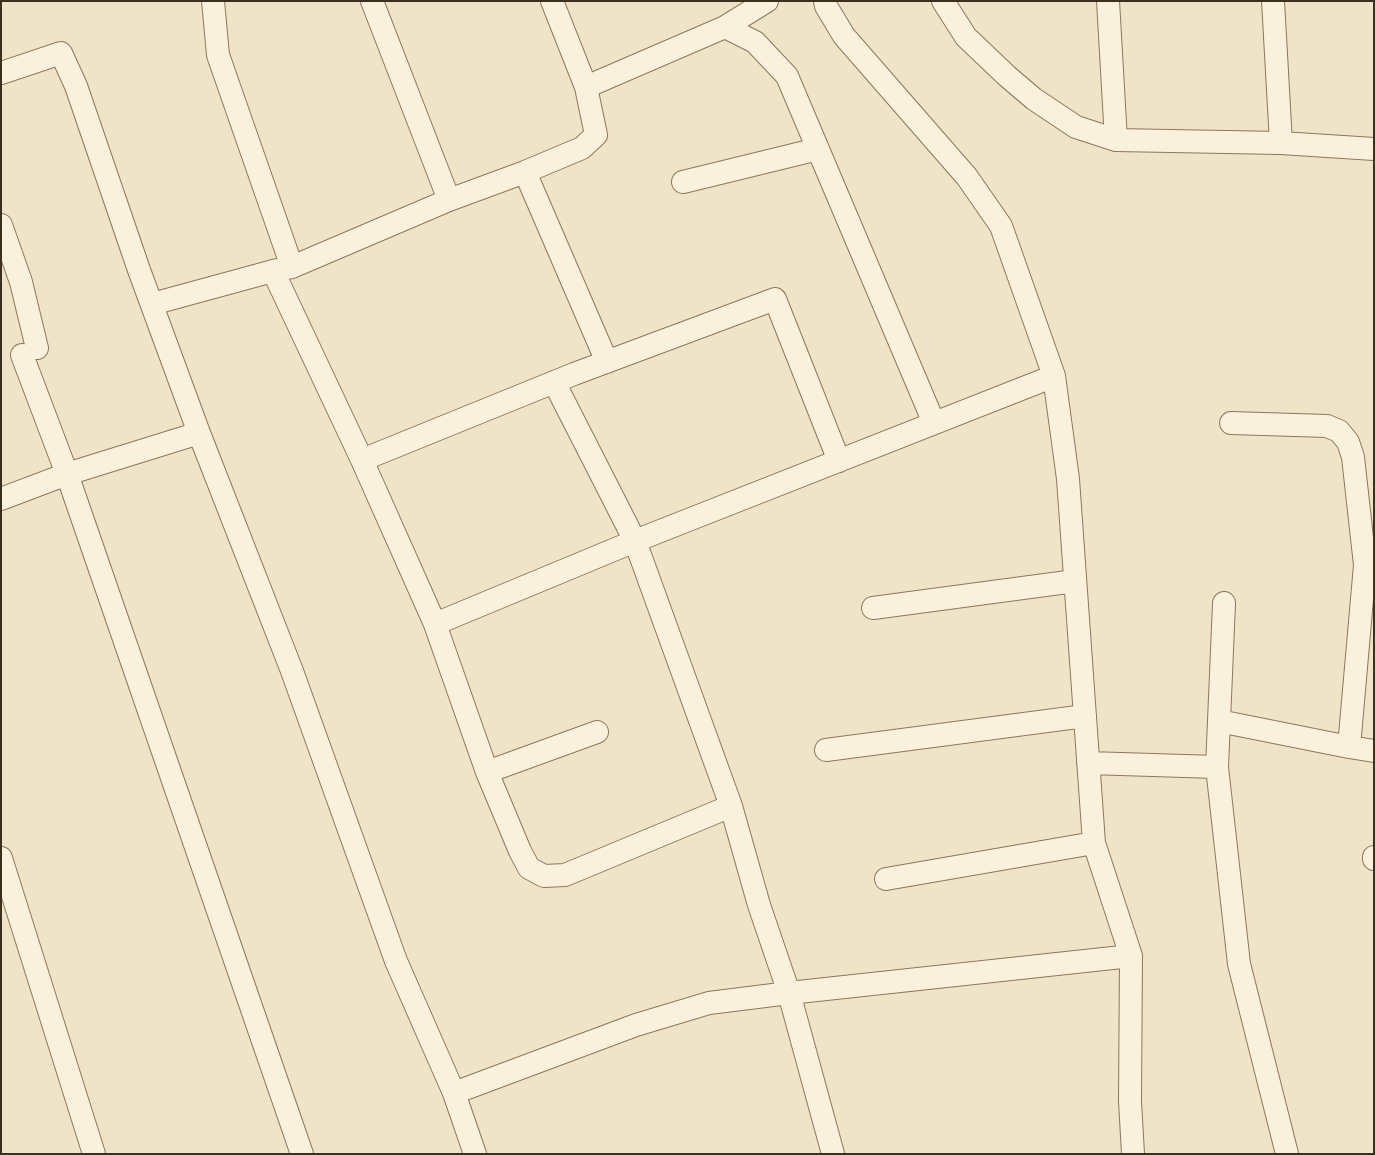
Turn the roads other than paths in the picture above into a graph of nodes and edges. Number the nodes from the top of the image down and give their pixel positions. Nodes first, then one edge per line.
1 (213, 1) edge
2 (372, 1) edge
3 (552, 1) edge
4 (767, 1) edge
5 (824, 1) edge
6 (943, 1) edge
7 (1108, 1) edge
8 (1273, 1) edge
9 (725, 28) junction
10 (1, 73) edge
11 (586, 87) junction
12 (1116, 140) junction
13 (1281, 143) junction
14 (818, 149) junction
15 (1374, 149) edge
16 (525, 172) junction
17 (683, 182) dead end
18 (449, 200) junction
19 (1, 225) edge
20 (282, 269) junction
21 (152, 304) junction
22 (607, 362) junction
23 (1054, 376) junction
24 (554, 382) junction
25 (934, 423) junction
26 (1231, 423) dead end
27 (199, 433) junction
28 (362, 460) junction
29 (839, 460) junction
30 (67, 474) junction
31 (1, 499) edge
32 (635, 541) junction
33 (1370, 566) edge
34 (1075, 581) junction
35 (1224, 603) dead end
36 (873, 608) dead end
37 (435, 624) junction
38 (1085, 716) junction
39 (1219, 721) junction
40 (596, 732) dead end
41 (1349, 747) junction
42 (826, 750) dead end
43 (1374, 751) edge
44 (1088, 763) junction
45 (1217, 767) junction
46 (487, 772) junction
47 (731, 806) junction
48 (1094, 843) junction
49 (1, 859) edge
50 (886, 879) dead end
51 (1131, 956) junction
52 (789, 993) junction
53 (454, 1093) junction
54 (94, 1154) edge
55 (302, 1154) edge
56 (475, 1154) edge
57 (833, 1154) edge
58 (1134, 1154) edge
59 (1287, 1154) edge

1 - 20 street
2 - 18 street
3 - 11 street
4 - 9 street
5 - 23 street
6 - 12 street
7 - 12 street
8 - 13 street
9 - 11 street
9 - 14 street
10 - 21 street
11 - 16 street
12 - 13 street
13 - 15 street
14 - 17 street
14 - 25 street
16 - 18 street
16 - 22 street
18 - 20 street
19 - 30 street
20 - 21 street
20 - 28 street
21 - 27 street
22 - 24 street
22 - 29 street
23 - 25 street
23 - 34 street
24 - 28 street
24 - 32 street
25 - 29 street
26 - 33 street
27 - 30 street
27 - 53 street
28 - 37 street
29 - 32 street
30 - 31 street
30 - 55 street
32 - 37 street
32 - 47 street
33 - 41 street
34 - 36 street
34 - 38 street
35 - 39 street
37 - 46 street
38 - 42 street
38 - 44 street
39 - 41 street
39 - 45 street
40 - 46 street
41 - 43 street
44 - 45 street
44 - 48 street
45 - 59 street
46 - 47 street
47 - 52 street
48 - 50 street
48 - 51 street
49 - 54 street
51 - 52 street
51 - 58 street
52 - 53 street
52 - 57 street
53 - 56 street

